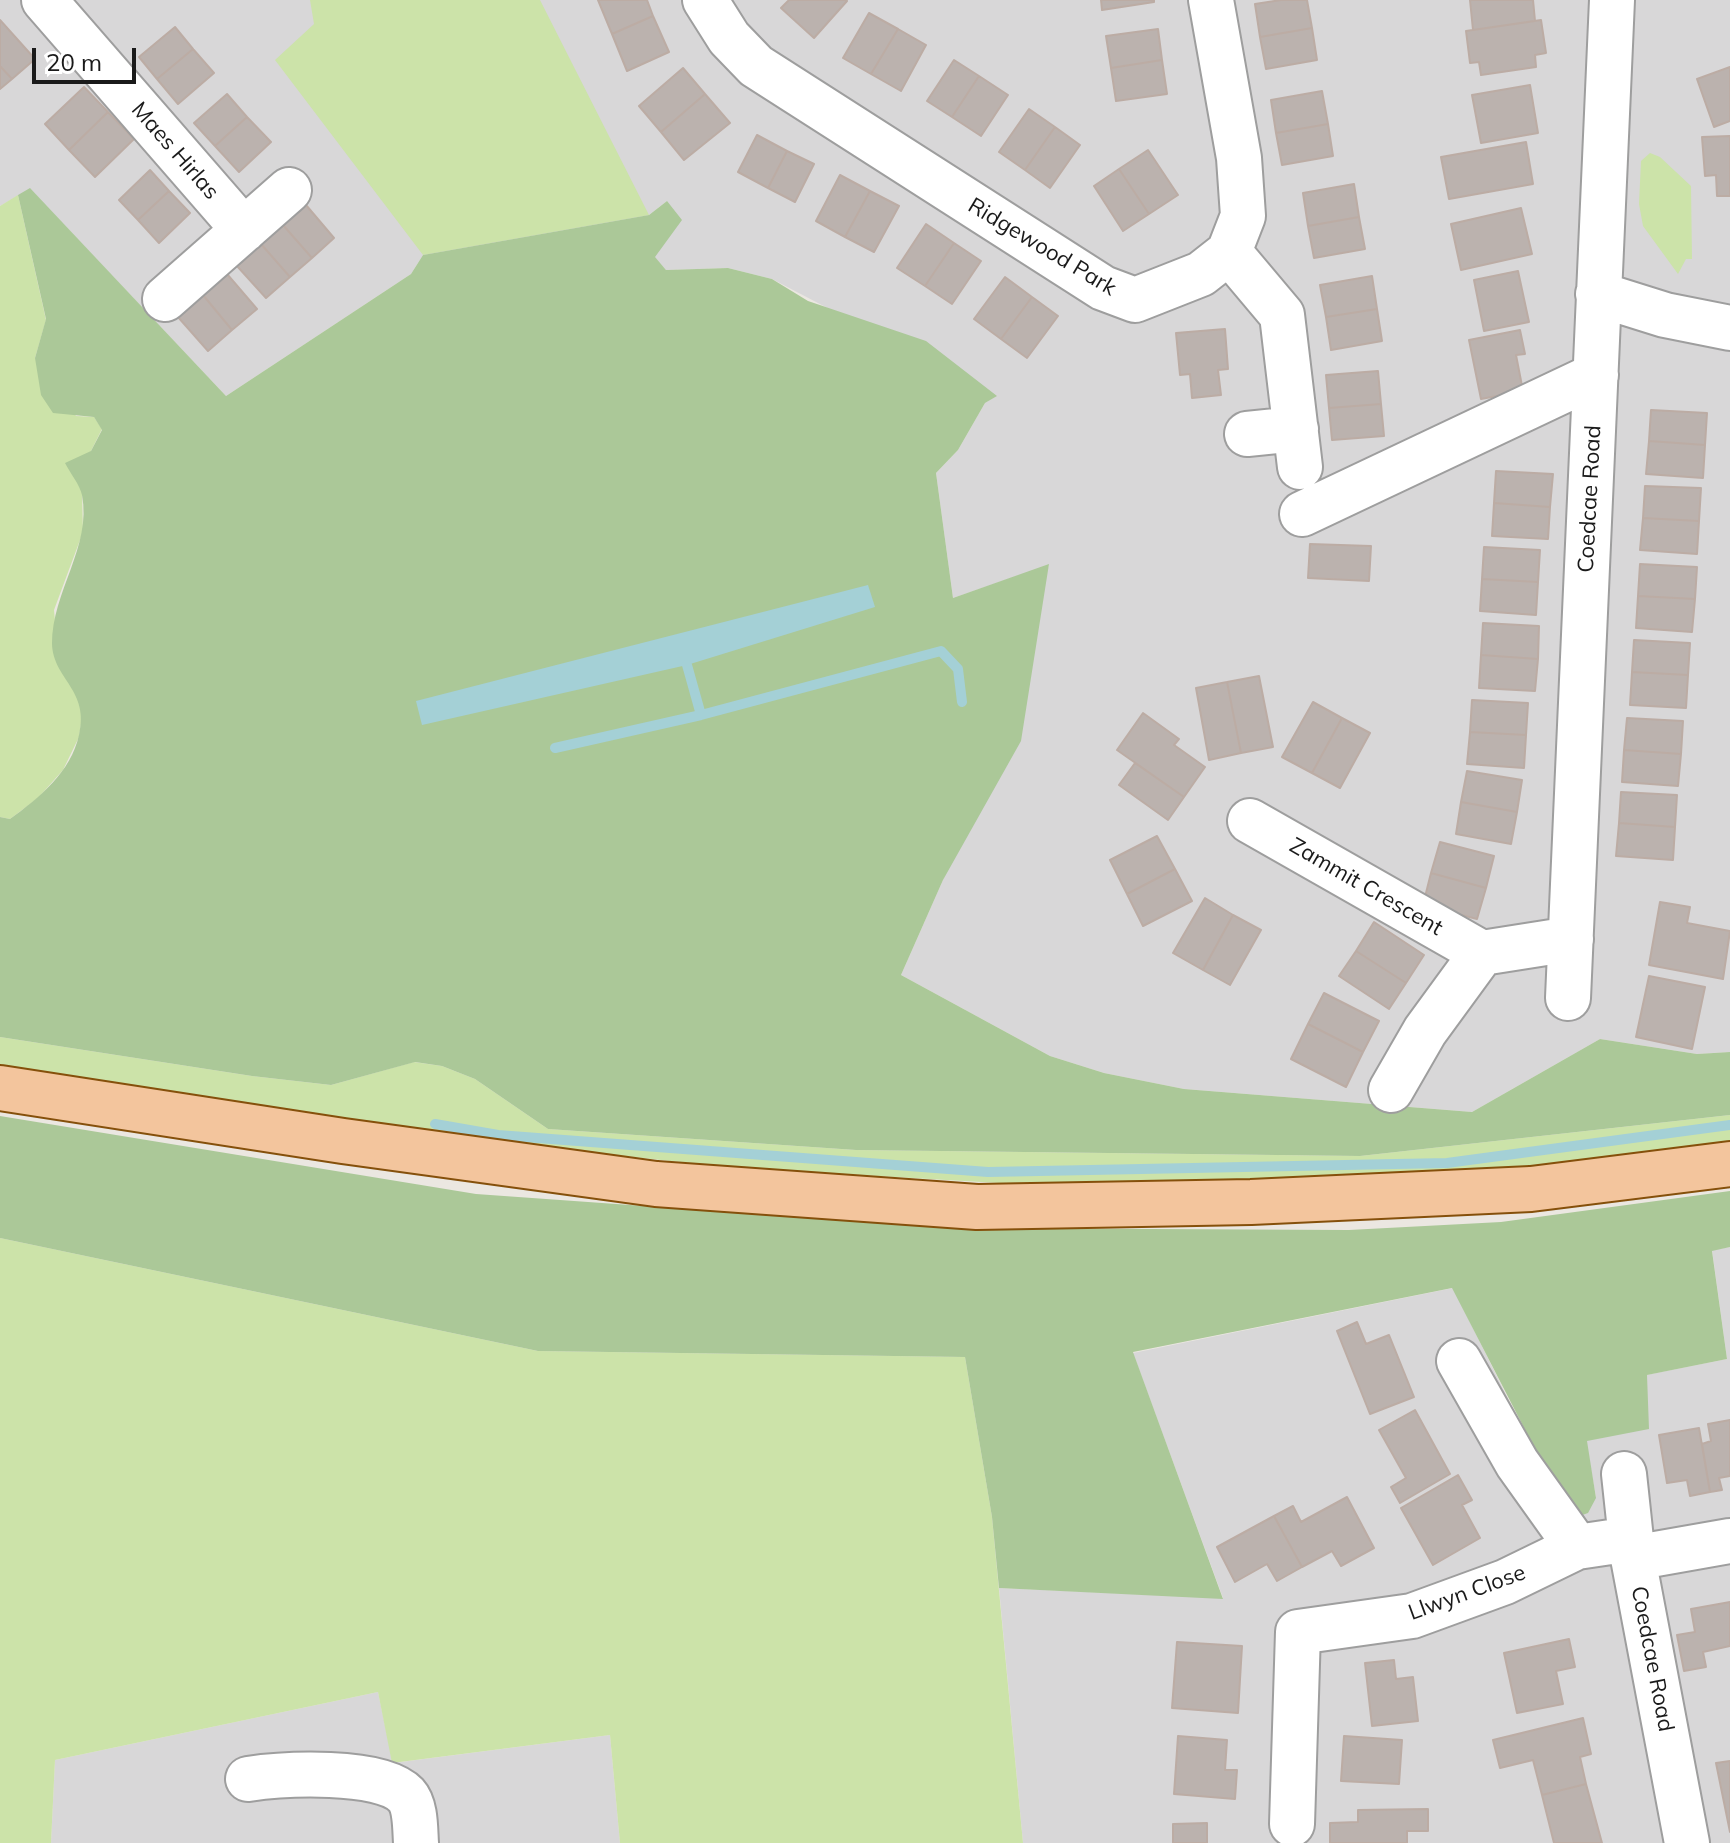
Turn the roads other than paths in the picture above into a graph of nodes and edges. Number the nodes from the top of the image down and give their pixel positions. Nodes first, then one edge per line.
1 (44, 0) edge
2 (705, 0) edge
3 (1211, 0) edge
4 (1612, 0) edge
5 (289, 190) dead end
6 (244, 230) junction
7 (1229, 252) junction
8 (1598, 294) junction
9 (165, 299) dead end
10 (1730, 328) edge
11 (1596, 375) junction
12 (1247, 434) dead end
13 (1302, 514) dead end
14 (1250, 821) dead end
15 (1571, 939) junction
16 (1482, 953) junction
17 (1568, 998) dead end
18 (0, 1088) edge
19 (1391, 1090) dead end
20 (1730, 1164) edge
21 (1459, 1361) dead end
22 (1624, 1474) dead end
23 (1730, 1541) edge
24 (1577, 1547) junction
25 (1632, 1549) junction
26 (248, 1779) dead end
27 (1292, 1824) dead end
28 (416, 1843) edge
29 (1687, 1843) edge

1 - 6 street, Maes Hirlas
2 - 7 street, Ridgewood Park
3 - 7 street
4 - 8 street, Coedcae Road
5 - 6 street
6 - 9 street
7 - 12 street
8 - 10 street
8 - 11 street, Coedcae Road
11 - 13 street
11 - 15 street, Coedcae Road
14 - 16 street, Zammit Crescent
15 - 16 street
15 - 17 street, Coedcae Road
16 - 19 street
18 - 20 main road
21 - 24 street
22 - 25 street, Coedcae Road
23 - 25 street, Llwyn Close
24 - 25 street, Llwyn Close
24 - 27 street, Llwyn Close
25 - 29 street, Coedcae Road
26 - 28 street

